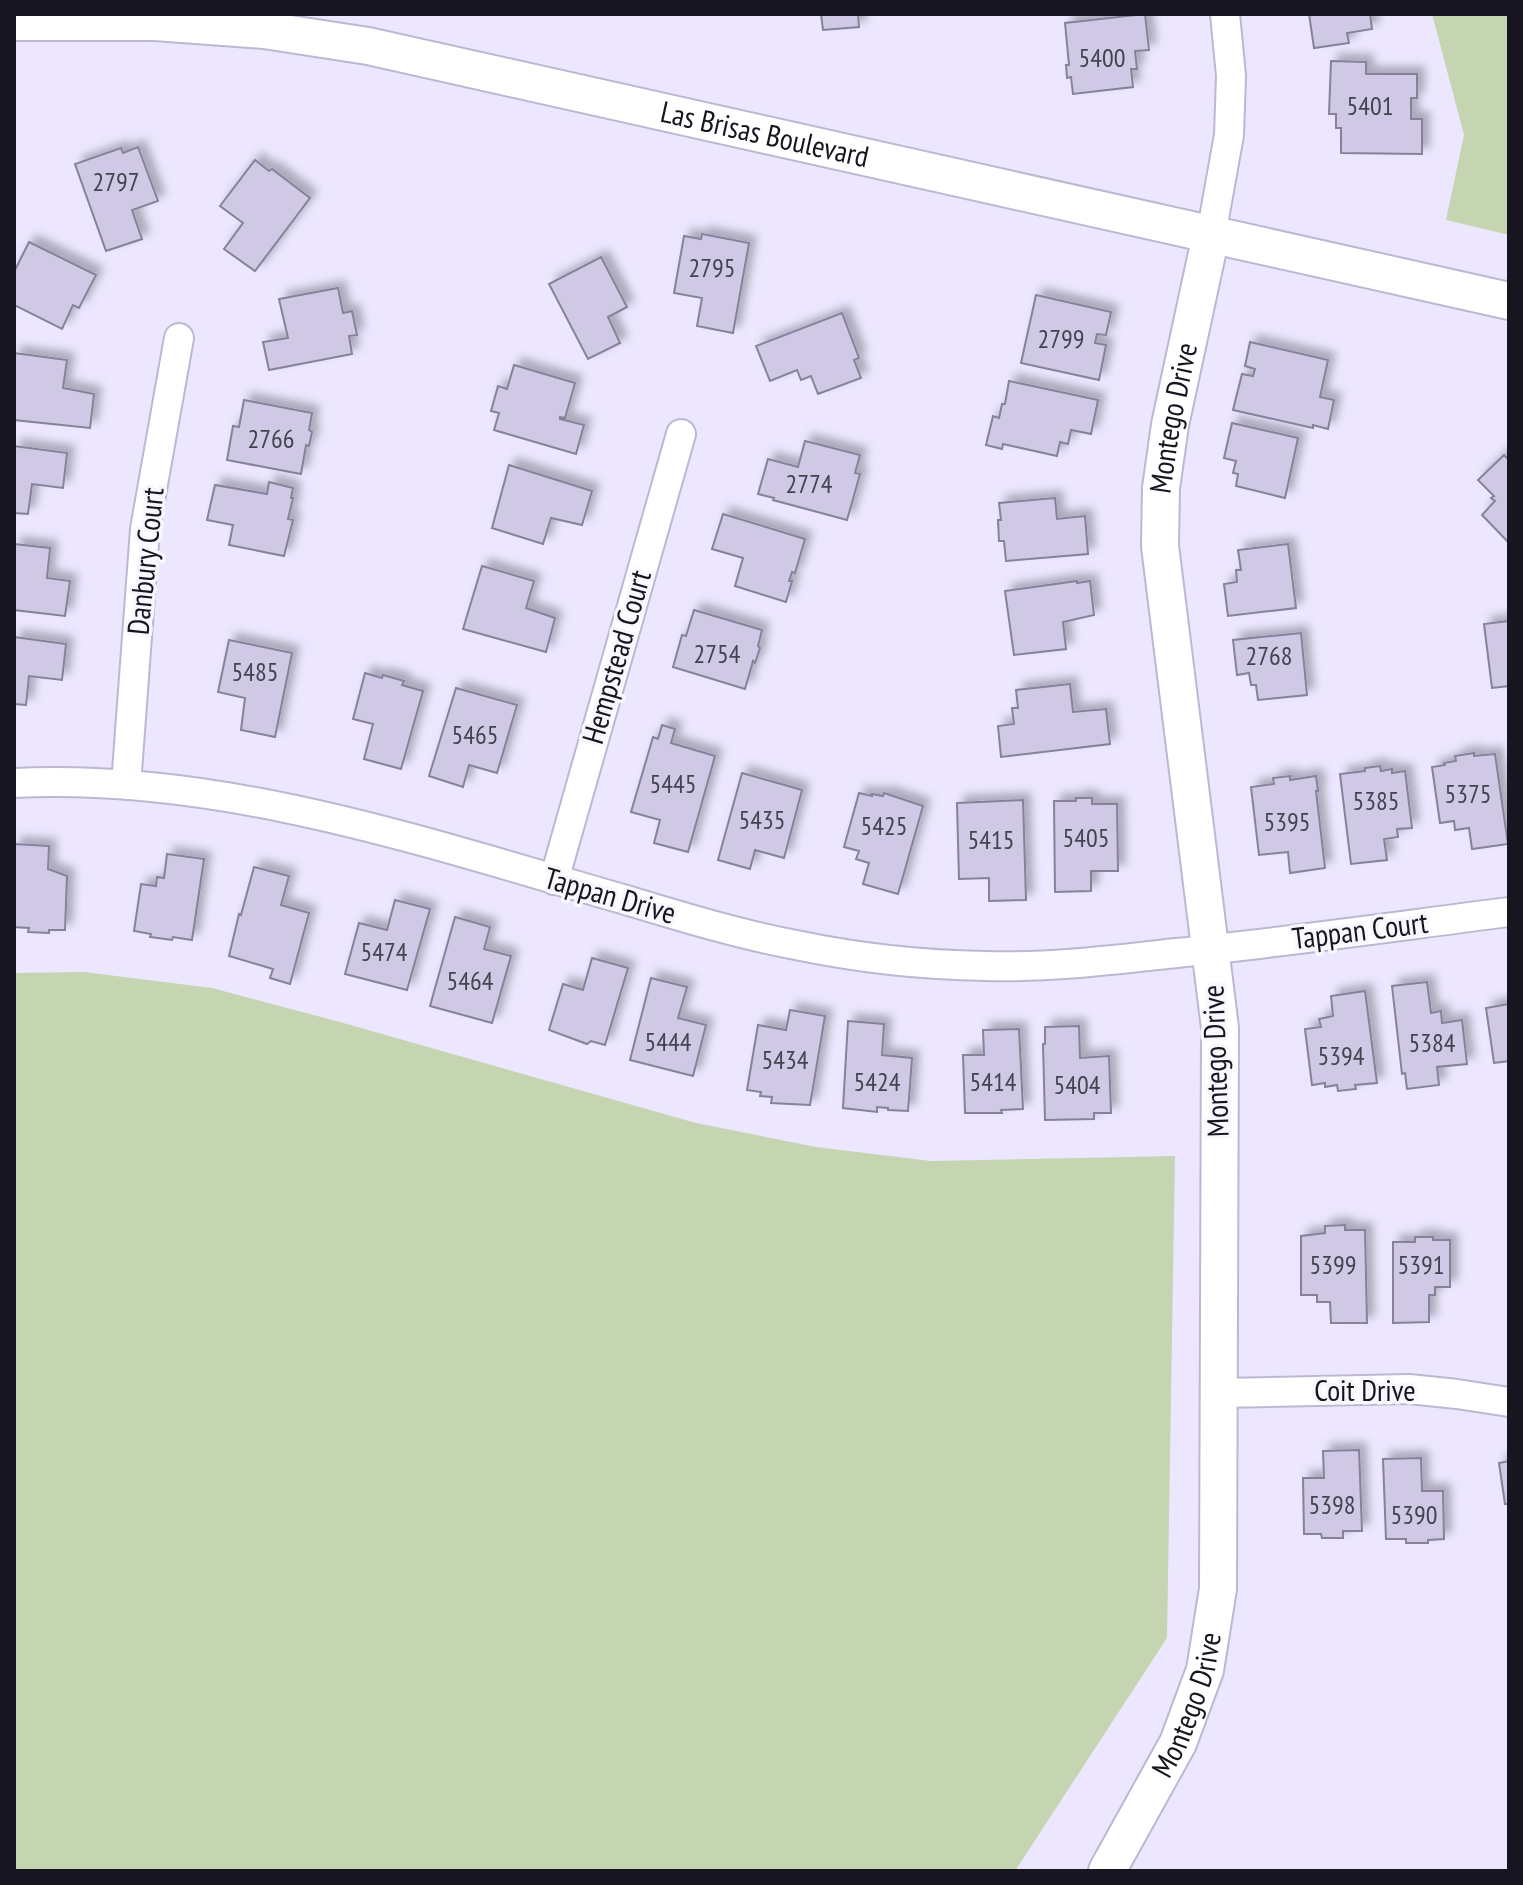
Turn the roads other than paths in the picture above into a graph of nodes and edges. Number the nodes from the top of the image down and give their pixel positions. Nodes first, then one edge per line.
1 (1225, 14) edge
2 (14, 22) edge
3 (1211, 235) junction
4 (1509, 301) edge
5 (179, 338) dead end
6 (681, 434) dead end
7 (14, 783) edge
8 (126, 785) junction
9 (554, 880) junction
10 (1509, 912) edge
11 (1210, 950) junction
12 (1220, 1393) junction
13 (1509, 1402) edge
14 (1107, 1871) edge

1 - 3 street
2 - 3 street, Las Brisas Boulevard
3 - 4 street, Las Brisas Boulevard
3 - 11 street, Montego Drive
5 - 8 street, Danbury Court
6 - 9 street, Hempstead Court
7 - 8 street, Tappan Drive
8 - 9 street, Tappan Drive
9 - 11 street, Tappan Drive
10 - 11 street, Tappan Court
11 - 12 street, Montego Drive
12 - 13 street, Coit Drive
12 - 14 street, Montego Drive

